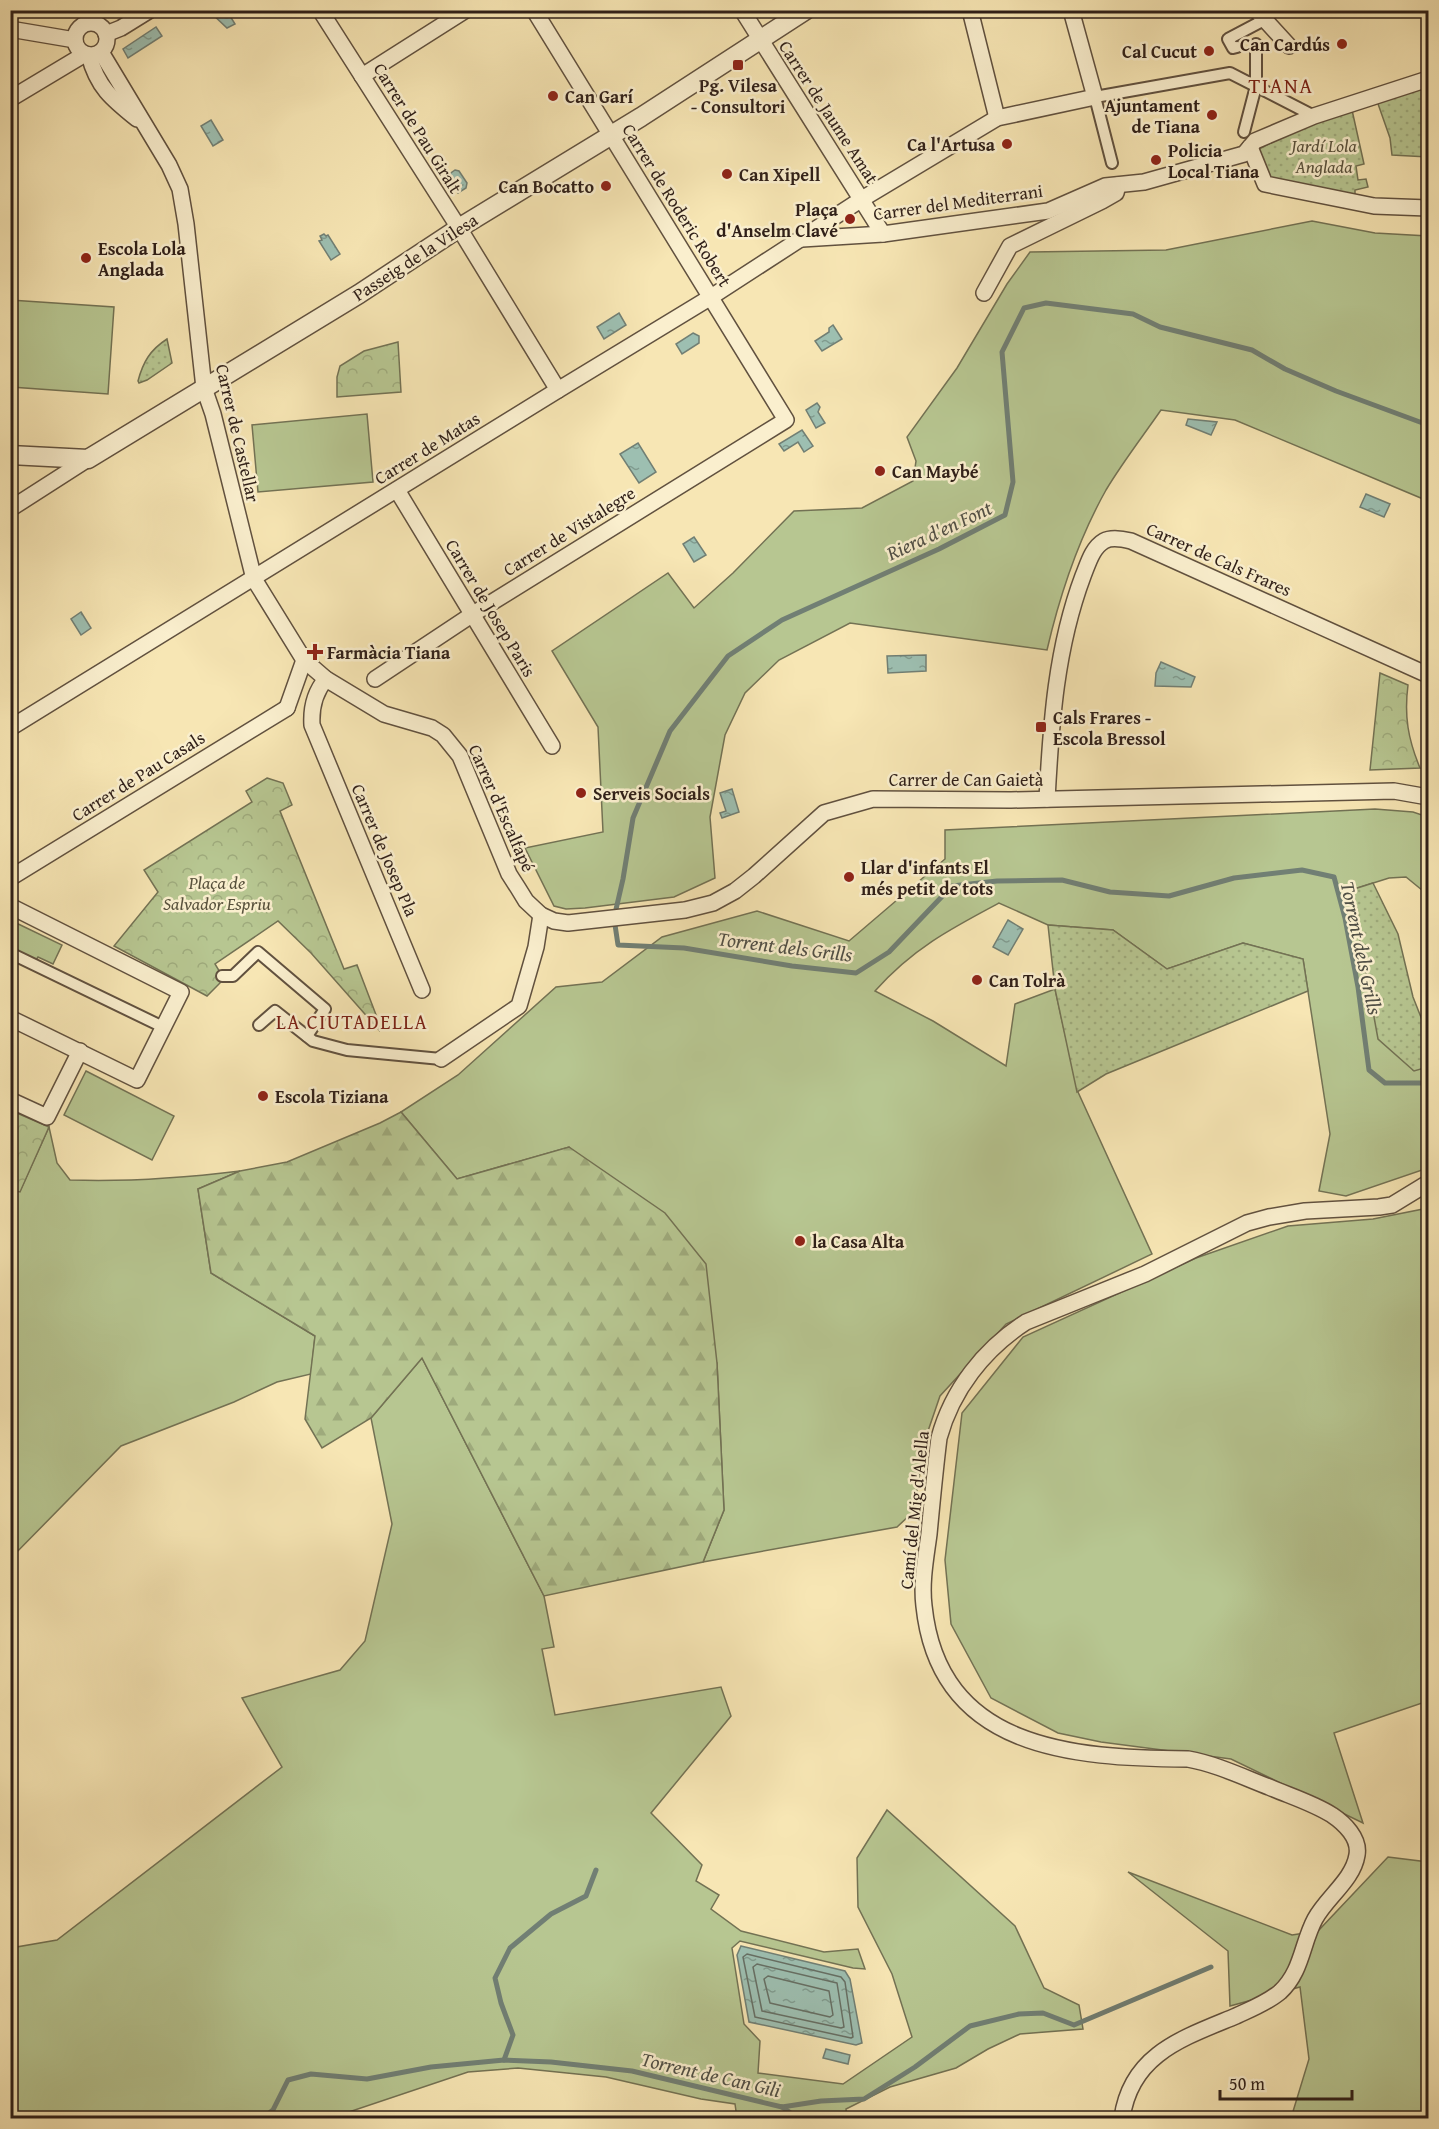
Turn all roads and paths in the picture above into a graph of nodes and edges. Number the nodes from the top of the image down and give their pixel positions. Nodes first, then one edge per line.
1 (150, 10) edge
2 (321, 10) edge
3 (466, 10) edge
4 (534, 10) edge
5 (742, 10) edge
6 (806, 10) edge
7 (970, 10) edge
8 (1071, 10) edge
9 (1260, 15) edge
10 (94, 17) edge
11 (10, 29) edge
12 (106, 34) junction
13 (75, 40) junction
14 (760, 41) junction
15 (1256, 45) dead end
16 (1289, 46) dead end
17 (1237, 47) dead end
18 (92, 54) junction
19 (362, 76) junction
20 (1428, 79) edge
21 (1257, 87) junction
22 (1095, 97) junction
23 (10, 99) edge
24 (1314, 116) junction
25 (997, 118) junction
26 (612, 135) junction
27 (1246, 139) junction
28 (1112, 163) dead end
29 (1118, 185) junction
30 (862, 199) junction
31 (1428, 208) edge
32 (459, 228) junction
33 (884, 234) junction
34 (800, 239) junction
35 (984, 293) dead end
36 (711, 297) junction
37 (204, 388) junction
38 (558, 390) junction
39 (786, 420) joint
40 (10, 455) edge
41 (88, 459) junction
42 (397, 490) junction
43 (10, 509) edge
44 (254, 579) junction
45 (473, 614) junction
46 (304, 660) junction
47 (1428, 675) edge
48 (326, 679) junction
49 (375, 679) dead end
50 (291, 697) junction
51 (311, 707) junction
52 (312, 725) junction
53 (10, 728) edge
54 (552, 746) dead end
55 (1428, 797) edge
56 (1047, 799) junction
57 (10, 878) edge
58 (10, 906) edge
59 (541, 915) junction
60 (10, 953) edge
61 (222, 976) dead end
62 (422, 990) dead end
63 (10, 1018) edge
64 (259, 1025) dead end
65 (163, 1027) junction
66 (307, 1036) junction
67 (80, 1051) junction
68 (441, 1059) joint
69 (10, 1100) edge
70 (1428, 1183) edge
71 (1122, 2118) edge

1 - 12 street
2 - 19 street, Carrer de Pau Giralt
3 - 19 street
4 - 26 street, Carrer de Roderic Robert
5 - 14 street, Carrer de Jaume Amat
6 - 14 street, Passeig de la Vilesa
7 - 25 street
8 - 22 street
9 - 16 street
9 - 17 street
10 - 12 street
10 - 13 street
11 - 13 street
12 - 18 street
13 - 18 street
14 - 26 street, Passeig de la Vilesa
14 - 30 street, Carrer de Jaume Amat
15 - 21 street
18 - 23 street
18 - 37 street, Carrer de Castellar
19 - 32 street, Carrer de Pau Giralt
20 - 24 street, Carrer del Mediterrani
21 - 22 street
21 - 24 street
21 - 27 street
22 - 25 street, Carrer de Matas
22 - 28 street
24 - 27 street, Carrer del Mediterrani
25 - 30 street, Carrer de Matas
26 - 32 street, Passeig de la Vilesa
26 - 36 street, Carrer de Roderic Robert
27 - 29 street, Carrer del Mediterrani
27 - 31 street
29 - 33 street, Carrer del Mediterrani
29 - 35 street, Carrer del Mediterrani
30 - 33 street, Carrer de Jaume Amat
30 - 34 street, Carrer de Matas
32 - 37 street, Passeig de la Vilesa
32 - 38 street, Carrer de Pau Giralt
33 - 34 street, Carrer del Mediterrani
34 - 36 street, Carrer de Matas
36 - 38 street, Carrer de Matas
36 - 39 street, Carrer de Roderic Robert
37 - 41 street, Passeig de la Vilesa
37 - 44 street, Carrer de Castellar
38 - 42 street, Carrer de Matas
39 - 45 street, Carrer de Vistalegre
40 - 41 street
41 - 43 street
42 - 44 street, Carrer de Matas
42 - 45 street, Carrer de Josep Paris
44 - 46 street, Carrer d'Escalfapé
44 - 53 street, Carrer de Matas
45 - 49 street, Carrer de Vistalegre
45 - 54 street, Carrer de Josep Paris
46 - 48 street, Carrer d'Escalfapé
46 - 50 street
47 - 56 street, Carrer de Cals Frares
48 - 50 street
48 - 51 street
48 - 59 street, Carrer d'Escalfapé
50 - 51 street
50 - 52 street
50 - 57 street, Carrer de Pau Casals
51 - 52 street, Carrer de Josep Pla
52 - 62 street, Carrer de Josep Pla
55 - 56 street, Carrer de Can Gaietà
56 - 59 street, Carrer de Can Gaietà
58 - 65 street
59 - 68 street
60 - 65 street
61 - 66 street
63 - 67 street
64 - 66 street
65 - 67 street
66 - 68 street
67 - 69 street
70 - 71 street, Camí del Mig d'Alella

